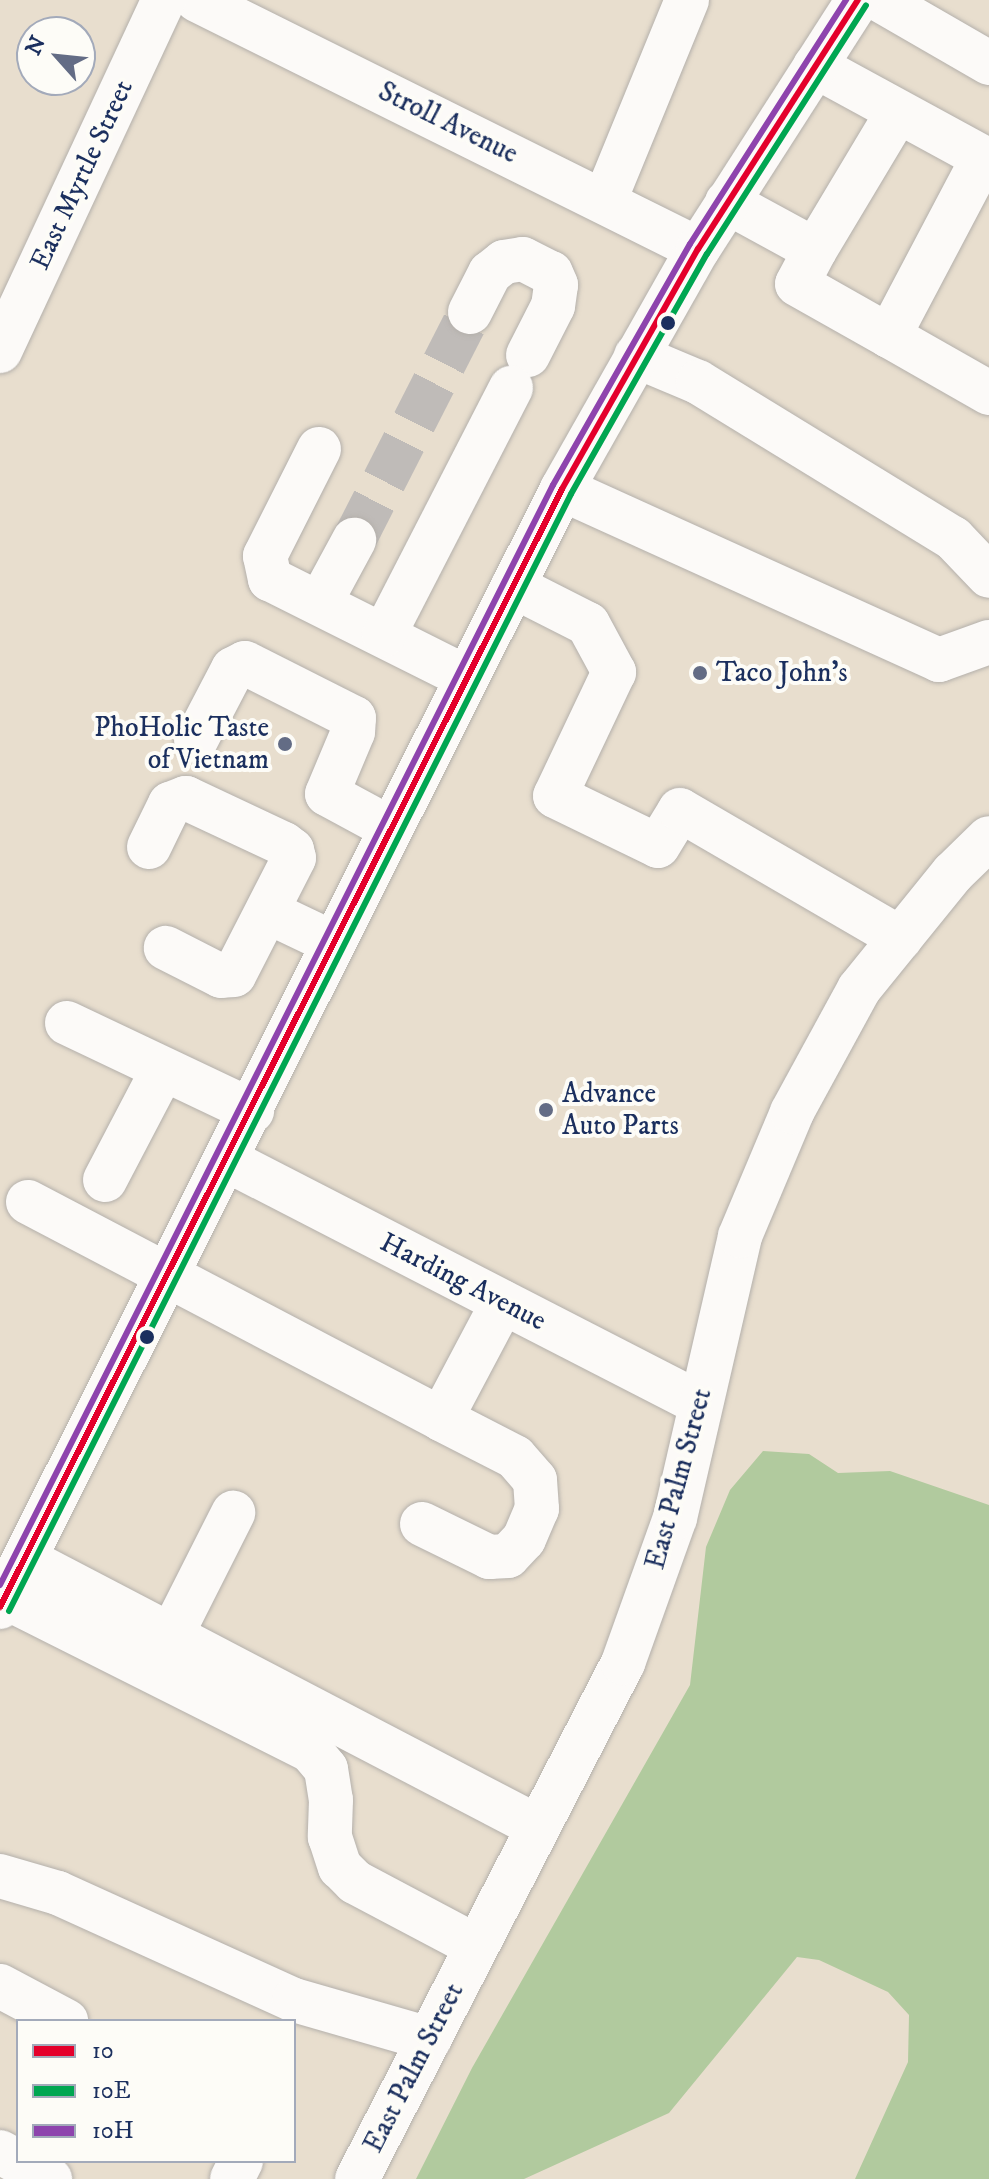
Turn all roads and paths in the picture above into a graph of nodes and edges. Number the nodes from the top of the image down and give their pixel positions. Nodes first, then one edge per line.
1 (164, 0) edge
2 (197, 0) edge
3 (687, 0) edge
4 (858, 0) edge
5 (880, 0) edge
6 (989, 63) edge
7 (815, 66) junction
8 (897, 113) junction
9 (986, 159) edge
10 (605, 200) junction
11 (727, 202) junction
12 (698, 249) junction
13 (815, 250) junction
14 (470, 312) tunnel mouth
15 (889, 336) junction
16 (0, 351) edge
17 (636, 356) junction
18 (989, 393) edge
19 (319, 449) dead end
20 (562, 489) junction
21 (354, 540) tunnel mouth
22 (989, 576) edge
23 (513, 586) junction
24 (320, 603) junction
25 (384, 635) junction
26 (989, 642) edge
27 (466, 677) junction
28 (196, 740) dead end
29 (390, 828) junction
30 (989, 838) edge
31 (149, 847) dead end
32 (268, 912) junction
33 (900, 938) junction
34 (333, 943) junction
35 (166, 948) dead end
36 (67, 1023) dead end
37 (163, 1069) junction
38 (252, 1111) junction
39 (227, 1160) junction
40 (105, 1180) dead end
41 (28, 1202) dead end
42 (169, 1274) junction
43 (503, 1302) junction
44 (699, 1403) junction
45 (441, 1419) junction
46 (233, 1513) dead end
47 (422, 1524) dead end
48 (10, 1588) edge
49 (172, 1634) junction
50 (538, 1827) junction
51 (0, 1876) edge
52 (476, 1946) junction
53 (0, 1986) edge
54 (62, 2019) edge
55 (429, 2039) junction
56 (20, 2163) edge
57 (50, 2179) edge
58 (357, 2179) edge

1 - 16 main road, East Myrtle Street
2 - 10 main road, Stroll Avenue
3 - 10 main road
4 - 7 main road
5 - 6 main road
7 - 8 main road
7 - 11 main road
8 - 9 main road
8 - 13 main road
9 - 15 main road
10 - 12 main road, Stroll Avenue
11 - 12 main road
11 - 13 main road
12 - 17 main road
13 - 15 main road
14 - 25 main road
15 - 18 main road
17 - 20 main road
17 - 22 main road
19 - 24 main road
20 - 23 main road
20 - 26 main road
21 - 24 main road
23 - 27 main road
23 - 33 main road
24 - 25 main road
25 - 27 main road
27 - 29 main road
28 - 29 main road
29 - 34 main road
30 - 33 main road, East Palm Street
31 - 32 main road
32 - 34 main road
32 - 35 main road
33 - 44 main road, East Palm Street
34 - 38 main road
36 - 37 main road
37 - 38 main road
37 - 40 main road
38 - 39 main road
39 - 42 main road
39 - 43 main road, Harding Avenue
41 - 42 main road
42 - 45 main road
42 - 48 main road
43 - 44 main road, Harding Avenue
43 - 45 main road
44 - 50 main road, East Palm Street
45 - 47 main road
46 - 49 main road
48 - 49 main road
48 - 52 main road
49 - 50 main road
50 - 52 main road, East Palm Street
51 - 55 main road
52 - 55 main road, East Palm Street
53 - 54 main road
55 - 58 main road, East Palm Street
56 - 57 main road

